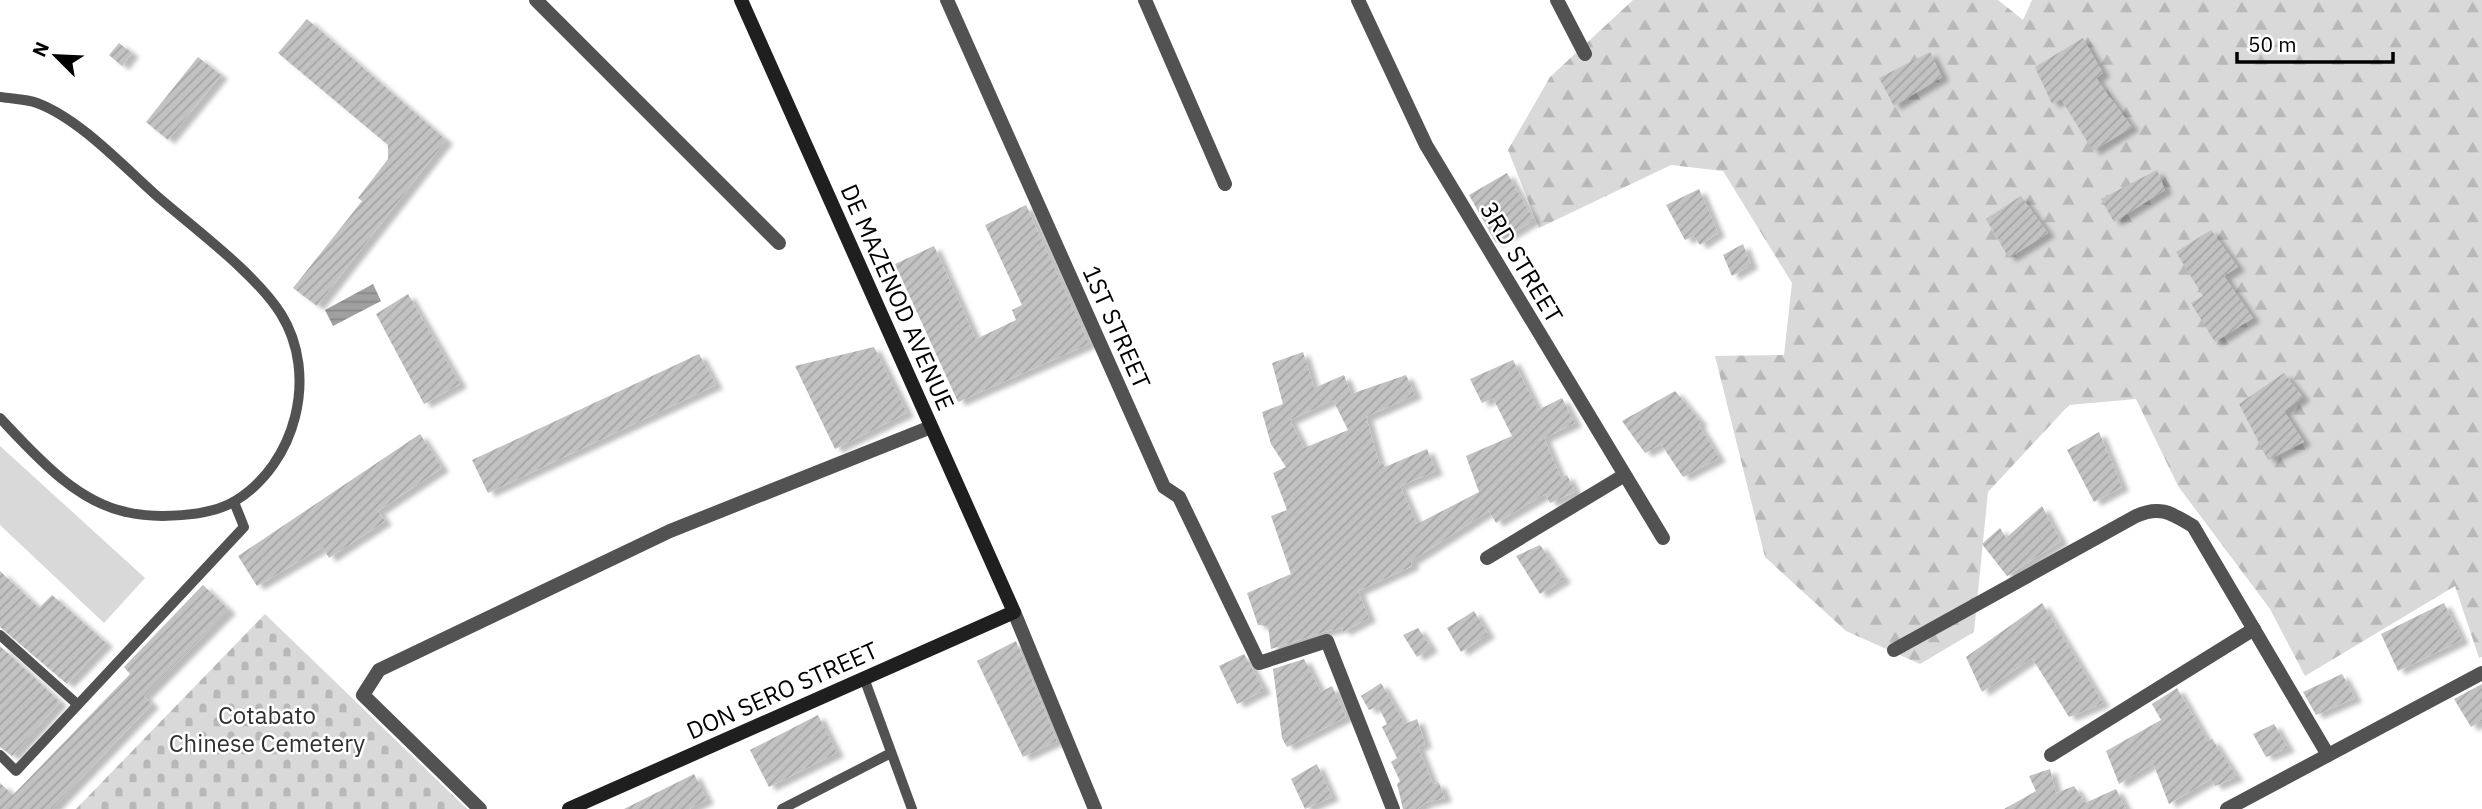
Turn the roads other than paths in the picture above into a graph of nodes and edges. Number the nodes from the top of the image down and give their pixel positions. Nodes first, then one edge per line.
1 (537, 0) edge
2 (741, 0) edge
3 (947, 0) edge
4 (1145, 0) edge
5 (1357, 0) edge
6 (1557, 0) edge
7 (1585, 54) dead end
8 (0, 97) edge
9 (1225, 184) dead end
10 (779, 243) dead end
11 (0, 418) edge
12 (931, 427) junction
13 (1623, 476) junction
14 (234, 502) junction
15 (1662, 538) dead end
16 (1487, 558) dead end
17 (1014, 612) junction
18 (2253, 629) junction
19 (0, 635) edge
20 (1894, 650) dead end
21 (2482, 673) edge
22 (864, 678) junction
23 (77, 704) junction
24 (891, 753) junction
25 (0, 755) edge
26 (2050, 755) dead end
27 (2328, 755) junction
28 (480, 809) edge
29 (569, 809) edge
30 (782, 809) edge
31 (912, 809) edge
32 (1095, 809) edge
33 (1393, 809) edge
34 (2227, 809) edge

1 - 10 street
2 - 12 main road, DE MAZENOD AVENUE
3 - 33 street, 1ST STREET
4 - 9 street
5 - 13 street, 3RD STREET
6 - 7 street
8 - 14 lane
11 - 14 lane
12 - 17 main road, DE MAZENOD AVENUE
12 - 28 street
13 - 15 street, 3RD STREET
13 - 16 street
14 - 23 lane
17 - 22 main road, DON SERO STREET
17 - 32 street
18 - 20 street
18 - 26 street
18 - 27 street
19 - 23 lane
21 - 27 street
22 - 24 lane
22 - 29 main road, DON SERO STREET
23 - 25 lane
24 - 30 lane
24 - 31 lane
27 - 34 street

